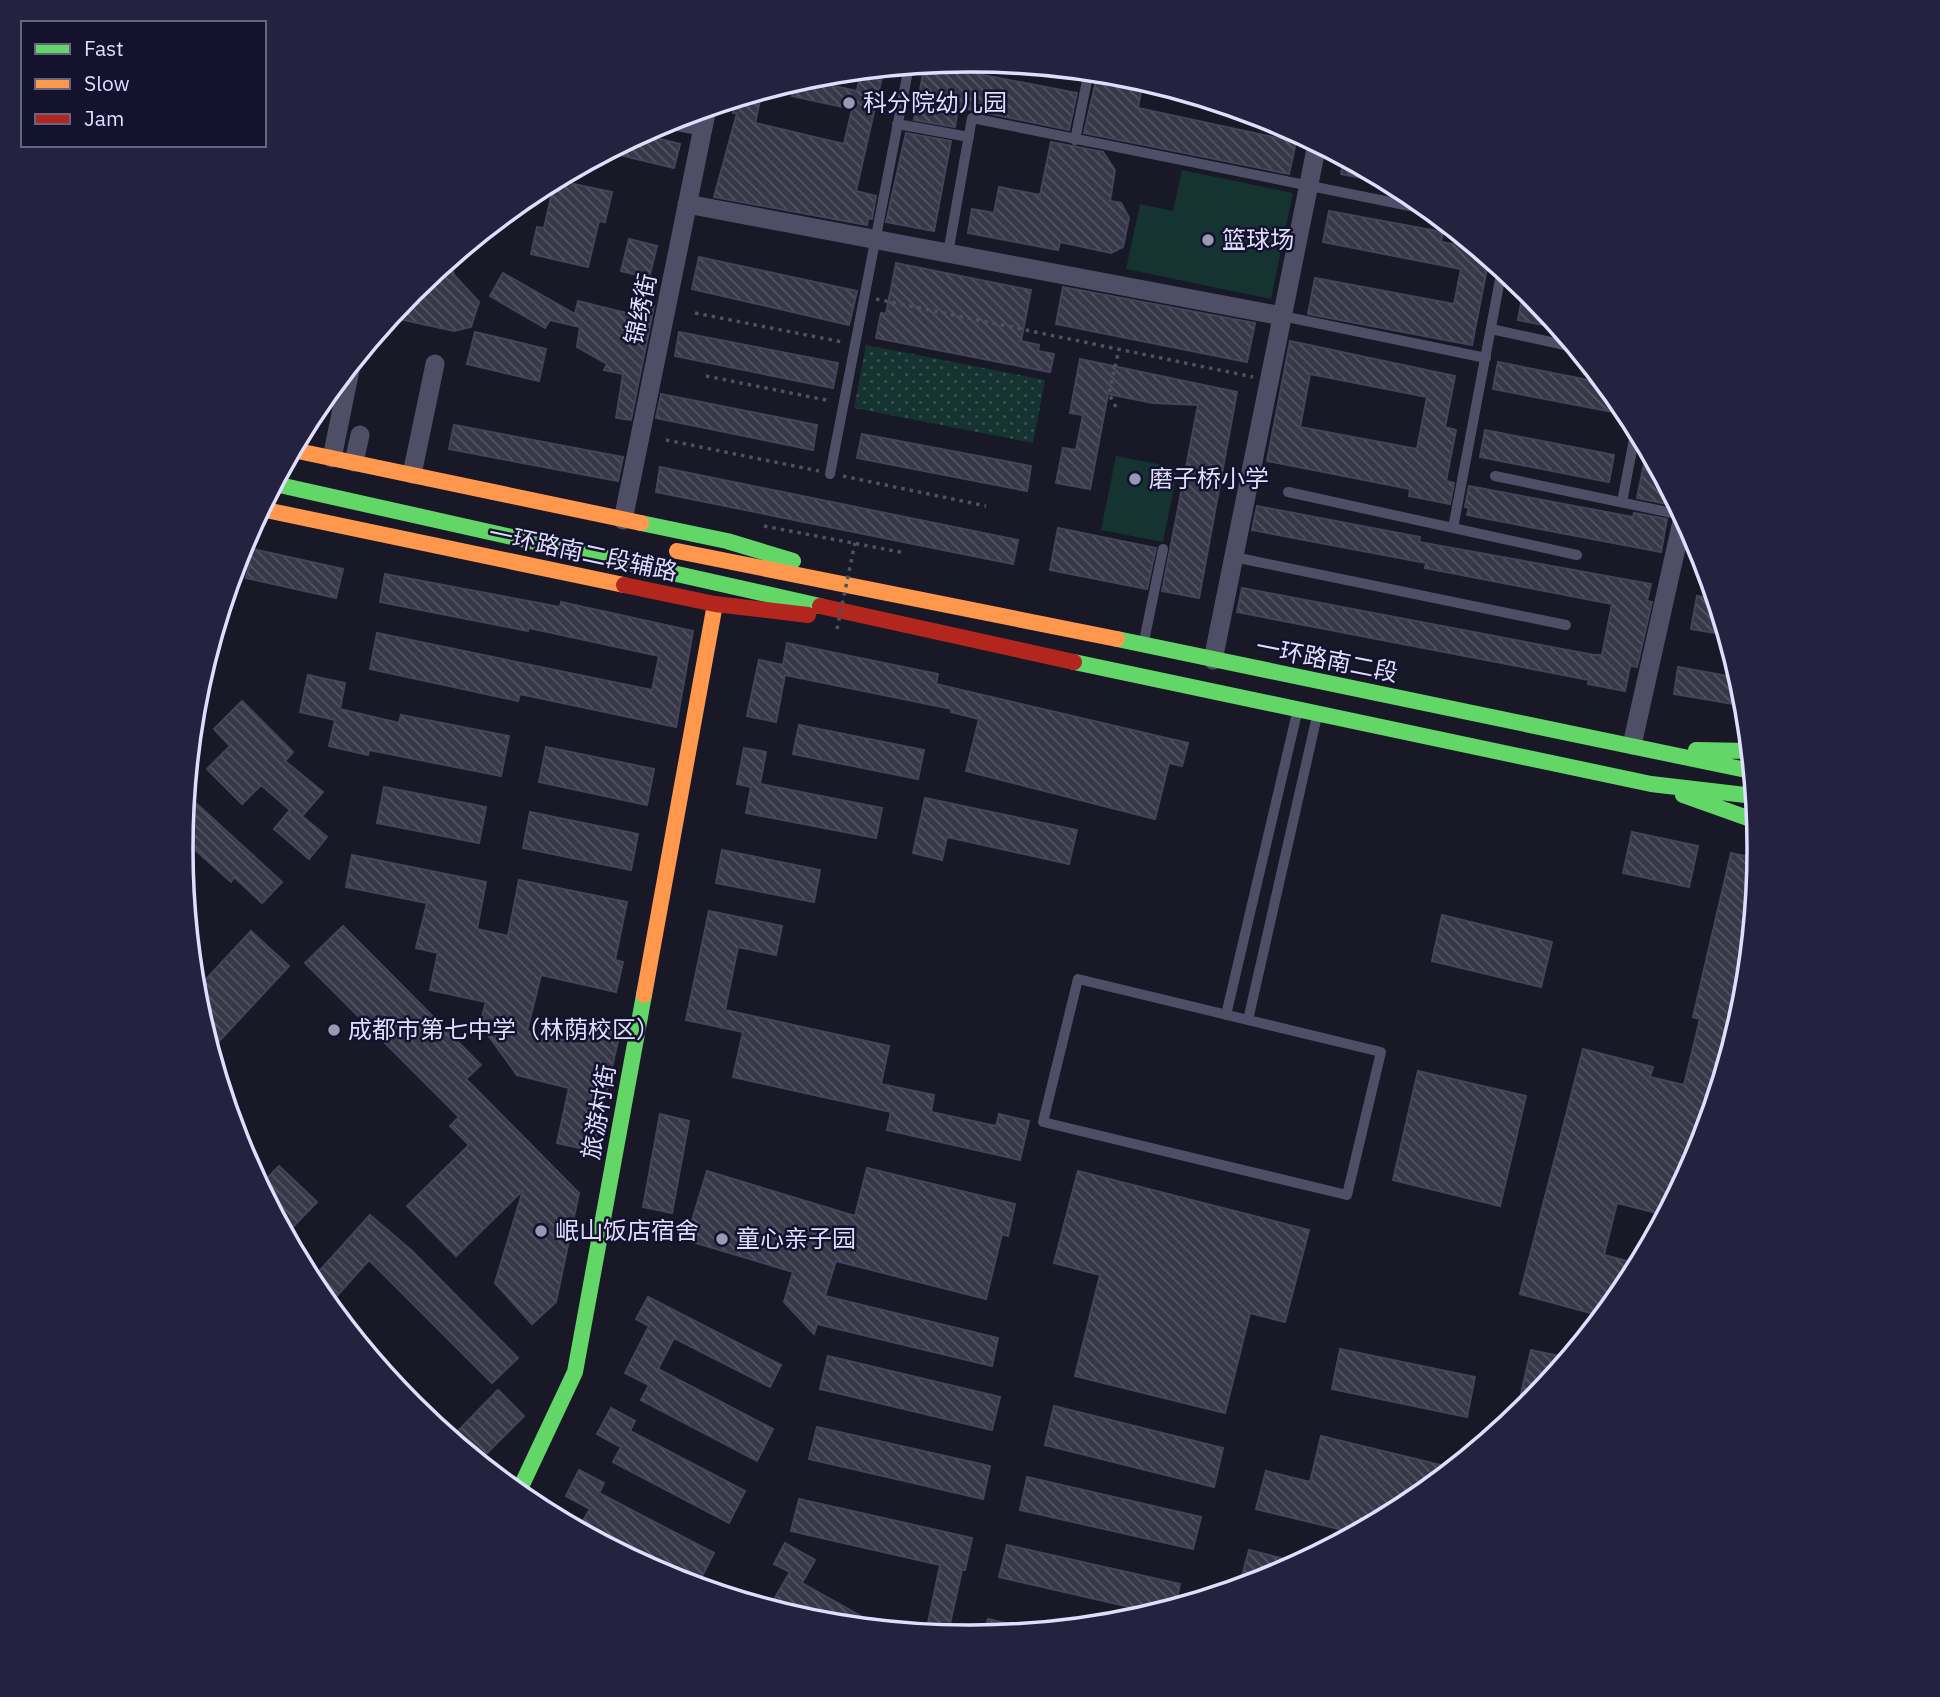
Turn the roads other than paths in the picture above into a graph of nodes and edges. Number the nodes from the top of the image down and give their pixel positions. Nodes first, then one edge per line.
1 (907, 74) edge
2 (1087, 81) edge
3 (705, 119) edge
4 (897, 124) junction
5 (683, 127) edge
6 (702, 131) junction
7 (969, 137) junction
8 (1075, 140) junction
9 (1315, 153) edge
10 (1308, 185) junction
11 (687, 204) junction
12 (1405, 205) edge
13 (874, 239) junction
14 (948, 253) junction
15 (1500, 281) edge
16 (1282, 316) junction
17 (1491, 329) junction
18 (1560, 344) edge
19 (1486, 358) junction
20 (435, 364) dead end
21 (347, 386) edge
22 (360, 435) dead end
23 (1633, 444) edge
24 (302, 452) edge
25 (332, 458) junction
26 (354, 462) junction
27 (290, 473) edge
28 (412, 474) junction
29 (830, 474) road end
30 (1495, 476) dead end
31 (283, 486) edge
32 (1287, 492) dead end
33 (1622, 502) junction
34 (270, 511) edge
35 (1671, 513) edge
36 (623, 520) junction
37 (527, 523) dead end
38 (1453, 528) junction
39 (1679, 531) edge
40 (660, 548) dead end
41 (1163, 550) dead end
42 (1577, 555) dead end
43 (1234, 557) junction
44 (893, 592) junction
45 (715, 604) junction
46 (898, 625) junction
47 (1566, 625) dead end
48 (1143, 645) junction
49 (1213, 660) junction
50 (1301, 694) junction
51 (1321, 698) junction
52 (1632, 745) junction
53 (1660, 750) junction
54 (1740, 751) edge
55 (1742, 769) edge
56 (1650, 784) junction
57 (1745, 795) edge
58 (1746, 817) edge
59 (1226, 1015) junction
60 (1248, 1020) junction
61 (523, 1483) edge

1 - 4 lane
2 - 8 lane
3 - 6 street, 锦绣街
4 - 7 lane
4 - 13 lane
5 - 6 lane
6 - 11 street, 锦绣街
7 - 8 lane
7 - 14 lane
8 - 10 lane
9 - 10 street
10 - 12 lane
10 - 16 street
11 - 13 street
11 - 36 street, 锦绣街
13 - 14 street
13 - 29 lane
14 - 16 street
15 - 17 lane
16 - 19 lane
16 - 43 street
17 - 18 lane
17 - 19 lane
19 - 38 lane
20 - 28 street
21 - 25 street
22 - 26 street
23 - 33 lane
24 - 25 main road, 一环路南二段辅路
25 - 26 main road, 一环路南二段辅路
26 - 28 main road, 一环路南二段辅路
27 - 37 main road
28 - 36 main road, 一环路南二段辅路
30 - 33 lane
31 - 46 main road
32 - 38 lane
33 - 35 lane
34 - 45 main road, 一环路南二段辅路
36 - 44 main road, 一环路南二段辅路
38 - 42 lane
39 - 52 street
40 - 44 main road
41 - 48 lane
43 - 47 lane
43 - 49 street
44 - 48 main road, 一环路南二段
45 - 46 main road, 一环路南二段辅路
45 - 61 main road, 旅游村街
46 - 50 main road, 一环路南二段
48 - 49 main road, 一环路南二段
49 - 50 main road, 一环路南二段
50 - 51 main road, 一环路南二段
50 - 51 main road, 一环路南二段
50 - 59 lane
51 - 52 main road, 一环路南二段
51 - 56 main road, 一环路南二段
51 - 60 lane
52 - 53 main road, 一环路南二段
53 - 54 main road
53 - 55 main road, 一环路南二段
56 - 57 main road, 一环路南二段
56 - 58 main road
59 - 60 lane
59 - 60 lane

